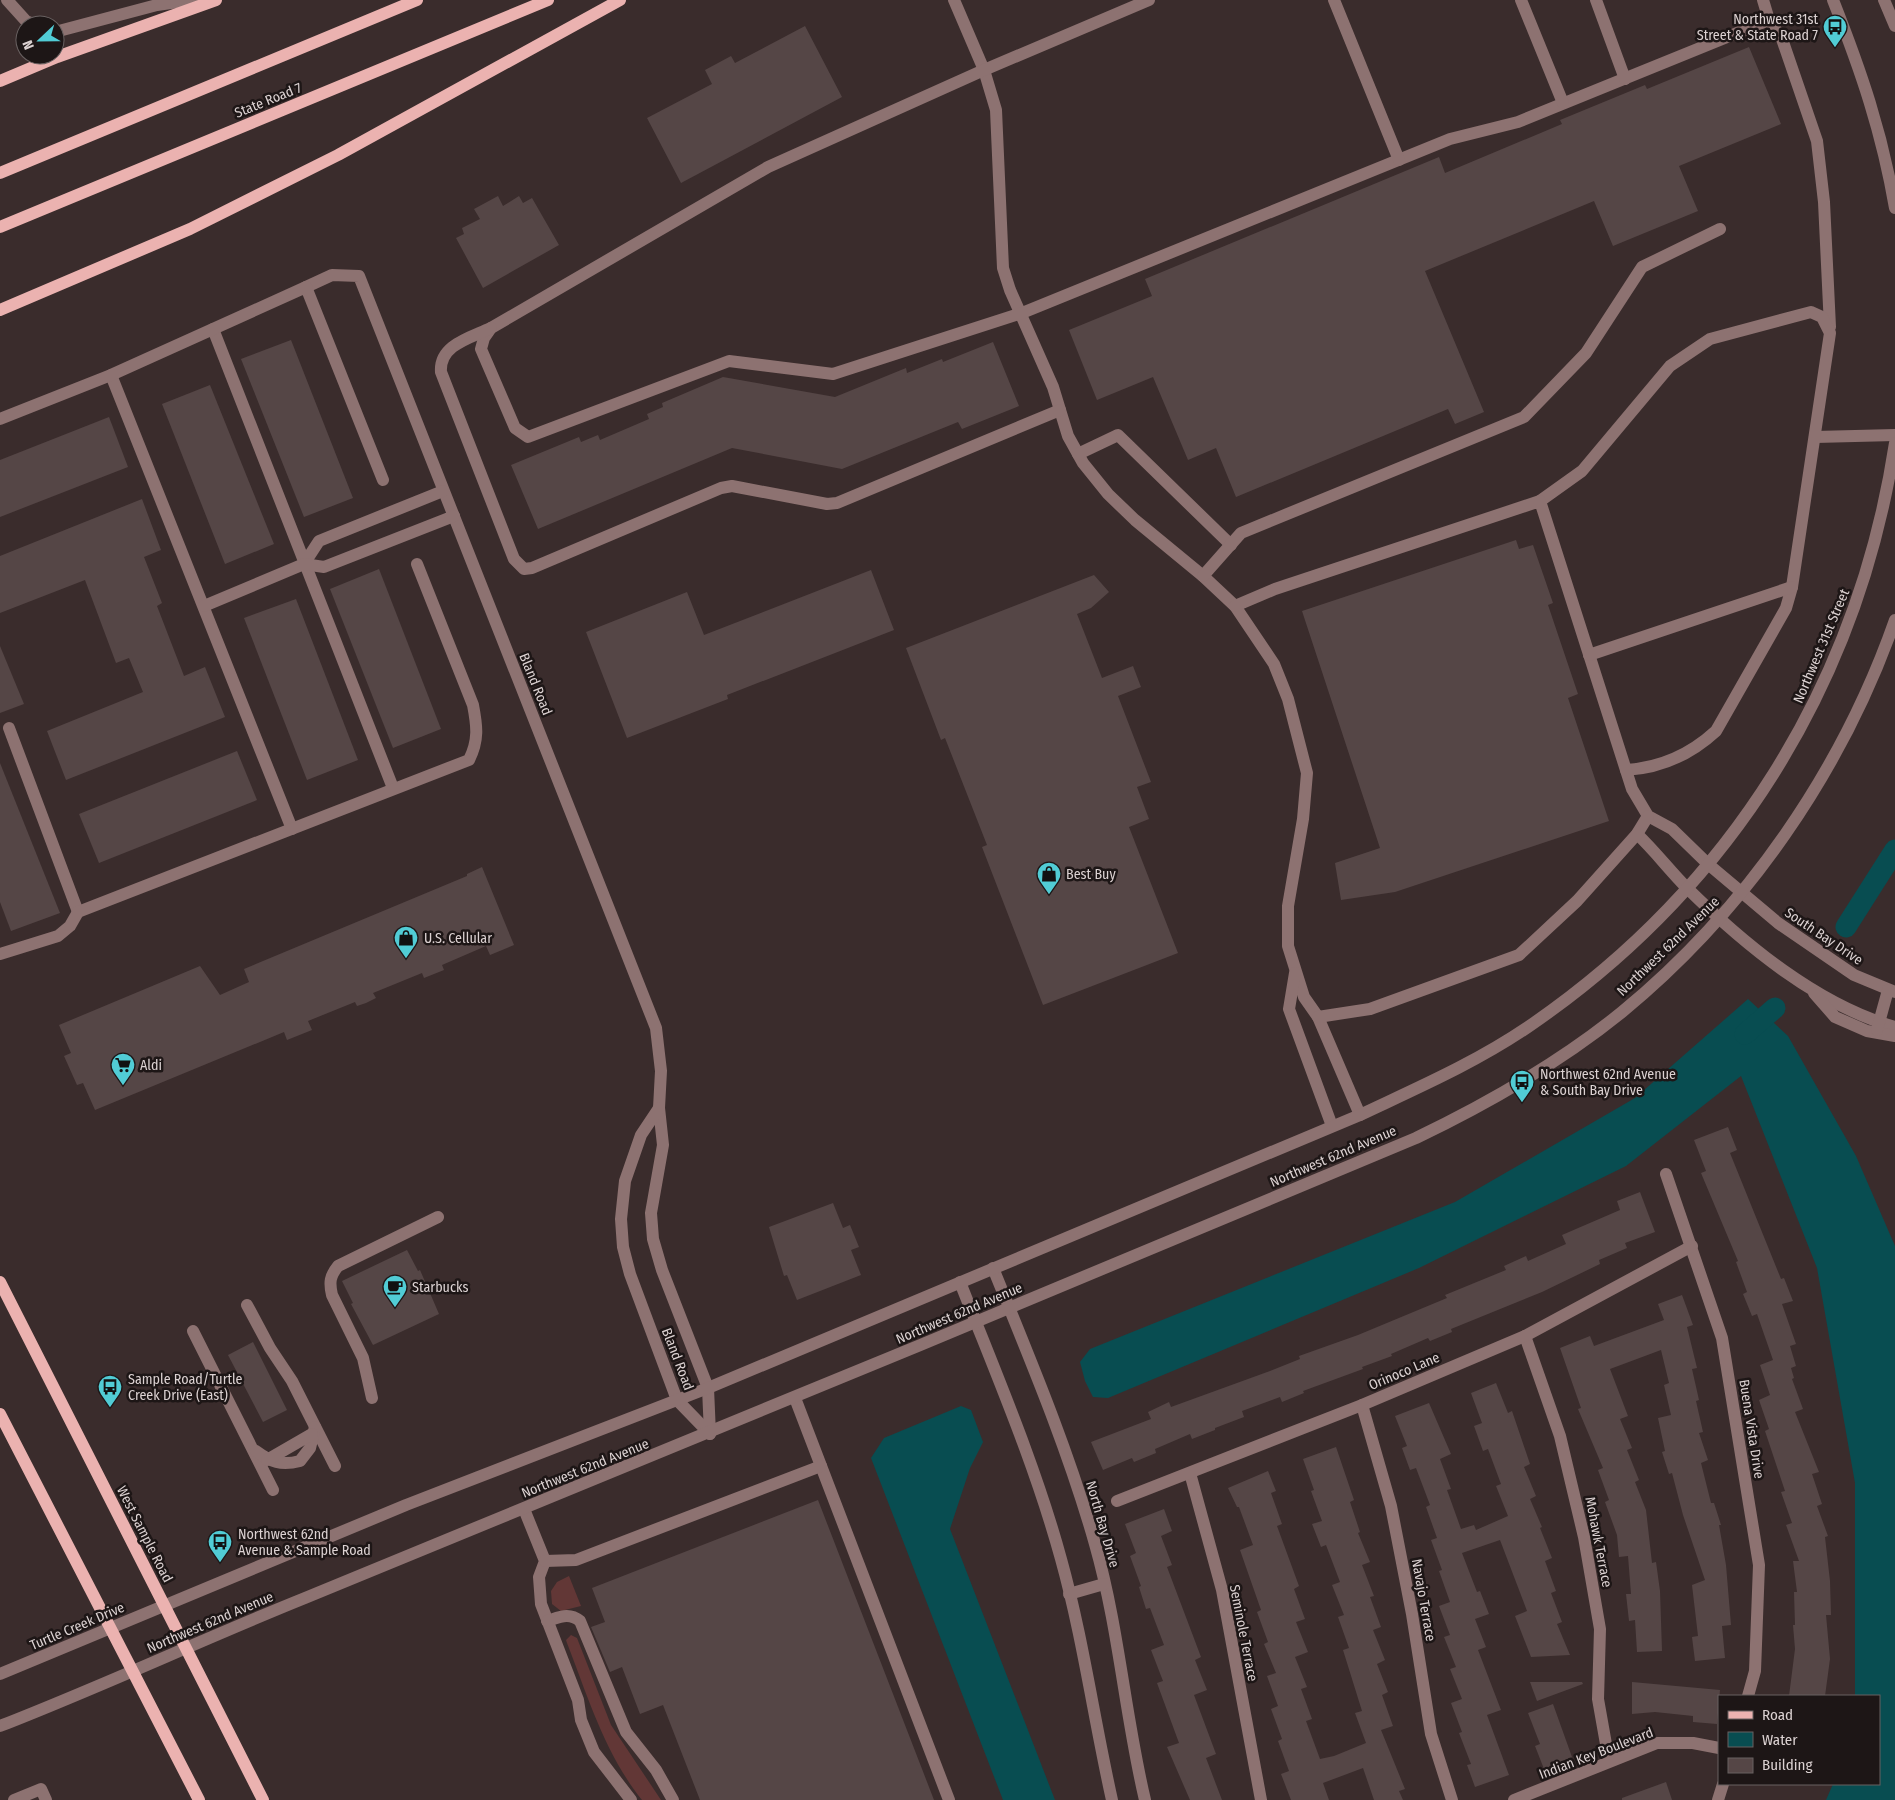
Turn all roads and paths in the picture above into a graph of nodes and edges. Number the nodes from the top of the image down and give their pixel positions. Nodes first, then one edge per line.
1 (7, 0) edge
2 (192, 0) edge
3 (216, 0) edge
4 (417, 0) edge
5 (548, 0) edge
6 (620, 0) edge
7 (954, 0) edge
8 (1149, 0) edge
9 (1334, 0) edge
10 (1521, 0) edge
11 (1596, 0) edge
12 (1762, 0) edge
13 (1833, 0) edge
14 (1884, 0) edge
15 (21, 15) edge
16 (1769, 20) junction
17 (1895, 26) edge
18 (65, 31) edge
19 (984, 70) junction
20 (1625, 78) junction
21 (0, 81) edge
22 (1563, 103) junction
23 (1399, 160) junction
24 (0, 173) edge
25 (1895, 208) edge
26 (0, 227) edge
27 (1720, 229) dead end
28 (306, 287) junction
29 (0, 310) edge
30 (1022, 313) junction
31 (492, 328) junction
32 (213, 329) junction
33 (1830, 333) junction
34 (111, 375) junction
35 (1060, 410) junction
36 (0, 419) edge
37 (1895, 435) edge
38 (1815, 437) junction
39 (1895, 443) edge
40 (1078, 454) junction
41 (383, 480) dead end
42 (443, 491) junction
43 (1540, 501) junction
44 (454, 516) junction
45 (1231, 545) junction
46 (304, 564) junction
47 (417, 564) dead end
48 (1203, 576) junction
49 (1792, 587) junction
50 (204, 606) junction
51 (1235, 606) junction
52 (1895, 620) edge
53 (1589, 655) junction
54 (9, 728) dead end
55 (1626, 770) junction
56 (393, 788) junction
57 (1648, 816) junction
58 (292, 829) junction
59 (1637, 834) junction
60 (1708, 864) junction
61 (1687, 887) junction
62 (1742, 894) junction
63 (78, 912) junction
64 (1720, 917) junction
65 (0, 954) edge
66 (1295, 970) junction
67 (1892, 992) edge
68 (1318, 1018) junction
69 (1878, 1028) junction
70 (1895, 1028) edge
71 (1895, 1036) edge
72 (659, 1108) junction
73 (1360, 1115) junction
74 (1332, 1126) junction
75 (1666, 1174) dead end
76 (438, 1216) dead end
77 (1692, 1246) junction
78 (993, 1268) junction
79 (0, 1282) edge
80 (960, 1282) junction
81 (248, 1305) dead end
82 (1010, 1308) junction
83 (975, 1322) junction
84 (193, 1331) dead end
85 (1525, 1336) junction
86 (708, 1388) junction
87 (372, 1398) dead end
88 (795, 1398) junction
89 (677, 1400) junction
90 (1362, 1405) junction
91 (0, 1414) edge
92 (314, 1431) junction
93 (710, 1434) junction
94 (254, 1450) junction
95 (334, 1466) dead end
96 (821, 1466) junction
97 (1190, 1473) junction
98 (273, 1490) dead end
99 (1117, 1501) dead end
100 (524, 1509) junction
101 (545, 1561) junction
102 (1104, 1584) junction
103 (1069, 1594) junction
104 (164, 1605) junction
105 (548, 1621) junction
106 (111, 1628) junction
107 (186, 1648) junction
108 (134, 1672) junction
109 (0, 1674) edge
110 (1748, 1695) edge
111 (0, 1726) edge
112 (1718, 1748) edge
113 (1609, 1761) junction
114 (1723, 1785) edge
115 (14, 1800) edge
116 (46, 1800) edge
117 (199, 1800) edge
118 (263, 1800) edge
119 (631, 1800) edge
120 (673, 1800) edge
121 (949, 1800) edge
122 (1112, 1800) edge
123 (1145, 1800) edge
124 (1261, 1800) edge
125 (1452, 1800) edge
126 (1514, 1800) edge
127 (1718, 1800) edge

1 - 15 street
2 - 18 street
3 - 21 main road
4 - 24 main road
5 - 26 main road, State Road 7
6 - 29 main road
7 - 19 street
8 - 19 street
9 - 23 street
10 - 22 street
11 - 20 street
12 - 16 street
13 - 25 street
14 - 17 street
16 - 20 street
16 - 33 street
19 - 30 street
19 - 31 street
20 - 22 street
22 - 23 street
23 - 30 street
27 - 45 street
28 - 32 street
28 - 41 street
28 - 42 street, Bland Road
30 - 31 street
30 - 35 street
31 - 35 street
32 - 34 street
32 - 46 street
33 - 38 street
33 - 43 street
34 - 36 street
34 - 50 street
35 - 40 street
37 - 38 street
38 - 49 street
39 - 60 street, Northwest 31st Street
40 - 45 street
40 - 48 street
42 - 44 street, Bland Road
42 - 46 street
43 - 51 street
43 - 53 street
44 - 46 street
44 - 72 street, Bland Road
45 - 48 street
46 - 50 street
46 - 56 street
47 - 56 street
48 - 51 street
49 - 53 street
49 - 55 street
50 - 58 street
51 - 66 street
52 - 62 street
53 - 55 street
54 - 63 street
55 - 57 street
56 - 58 street
57 - 59 street
57 - 60 street, South Bay Drive
58 - 63 street
59 - 61 street
59 - 68 street
60 - 61 street, Northwest 62nd Avenue
60 - 62 street, South Bay Drive
61 - 64 street
61 - 73 street, Northwest 62nd Avenue
62 - 64 street, Northwest 62nd Avenue
62 - 67 street, South Bay Drive
63 - 65 street
64 - 69 street
64 - 82 street, Northwest 62nd Avenue
66 - 68 street
66 - 74 street
67 - 69 street
68 - 73 street
69 - 70 street
69 - 71 street
72 - 86 street, Bland Road
72 - 89 street, Bland Road
73 - 74 street, Northwest 62nd Avenue
74 - 78 street, Northwest 62nd Avenue
75 - 77 street, Buena Vista Drive
76 - 87 street
77 - 85 street, Orinoco Lane
77 - 110 street, Buena Vista Drive
78 - 80 street, Northwest 62nd Avenue
78 - 82 street, North Bay Drive
79 - 104 main road, West Sample Road
80 - 83 street
80 - 86 street, Northwest 62nd Avenue
81 - 92 street
82 - 83 street, Northwest 62nd Avenue
82 - 102 street, North Bay Drive
83 - 88 street, Northwest 62nd Avenue
83 - 103 street
84 - 94 street
85 - 90 street, Orinoco Lane
85 - 113 street, Mohawk Terrace
86 - 89 street, Northwest 62nd Avenue
86 - 93 street, Bland Road
88 - 93 street, Northwest 62nd Avenue
88 - 96 street
89 - 93 street, Bland Road
89 - 104 street, Northwest 62nd Avenue
90 - 97 street, Orinoco Lane
90 - 125 street, Navajo Terrace
91 - 106 main road
92 - 94 street
92 - 95 street
93 - 100 street, Northwest 62nd Avenue
94 - 98 street
96 - 101 street
96 - 121 street
97 - 99 street, Orinoco Lane
97 - 124 street, Seminole Terrace
100 - 101 street
100 - 107 street, Northwest 62nd Avenue
101 - 105 street
102 - 103 street
102 - 123 street, North Bay Drive
103 - 122 street
104 - 106 street, Turtle Creek Drive
104 - 107 main road, West Sample Road
105 - 119 street
105 - 120 street
106 - 108 main road
106 - 109 street, Turtle Creek Drive
107 - 108 street, Northwest 62nd Avenue
107 - 118 main road, West Sample Road
108 - 111 street
108 - 117 main road
112 - 113 street, Indian Key Boulevard
113 - 126 street, Indian Key Boulevard
114 - 127 street
115 - 116 street

